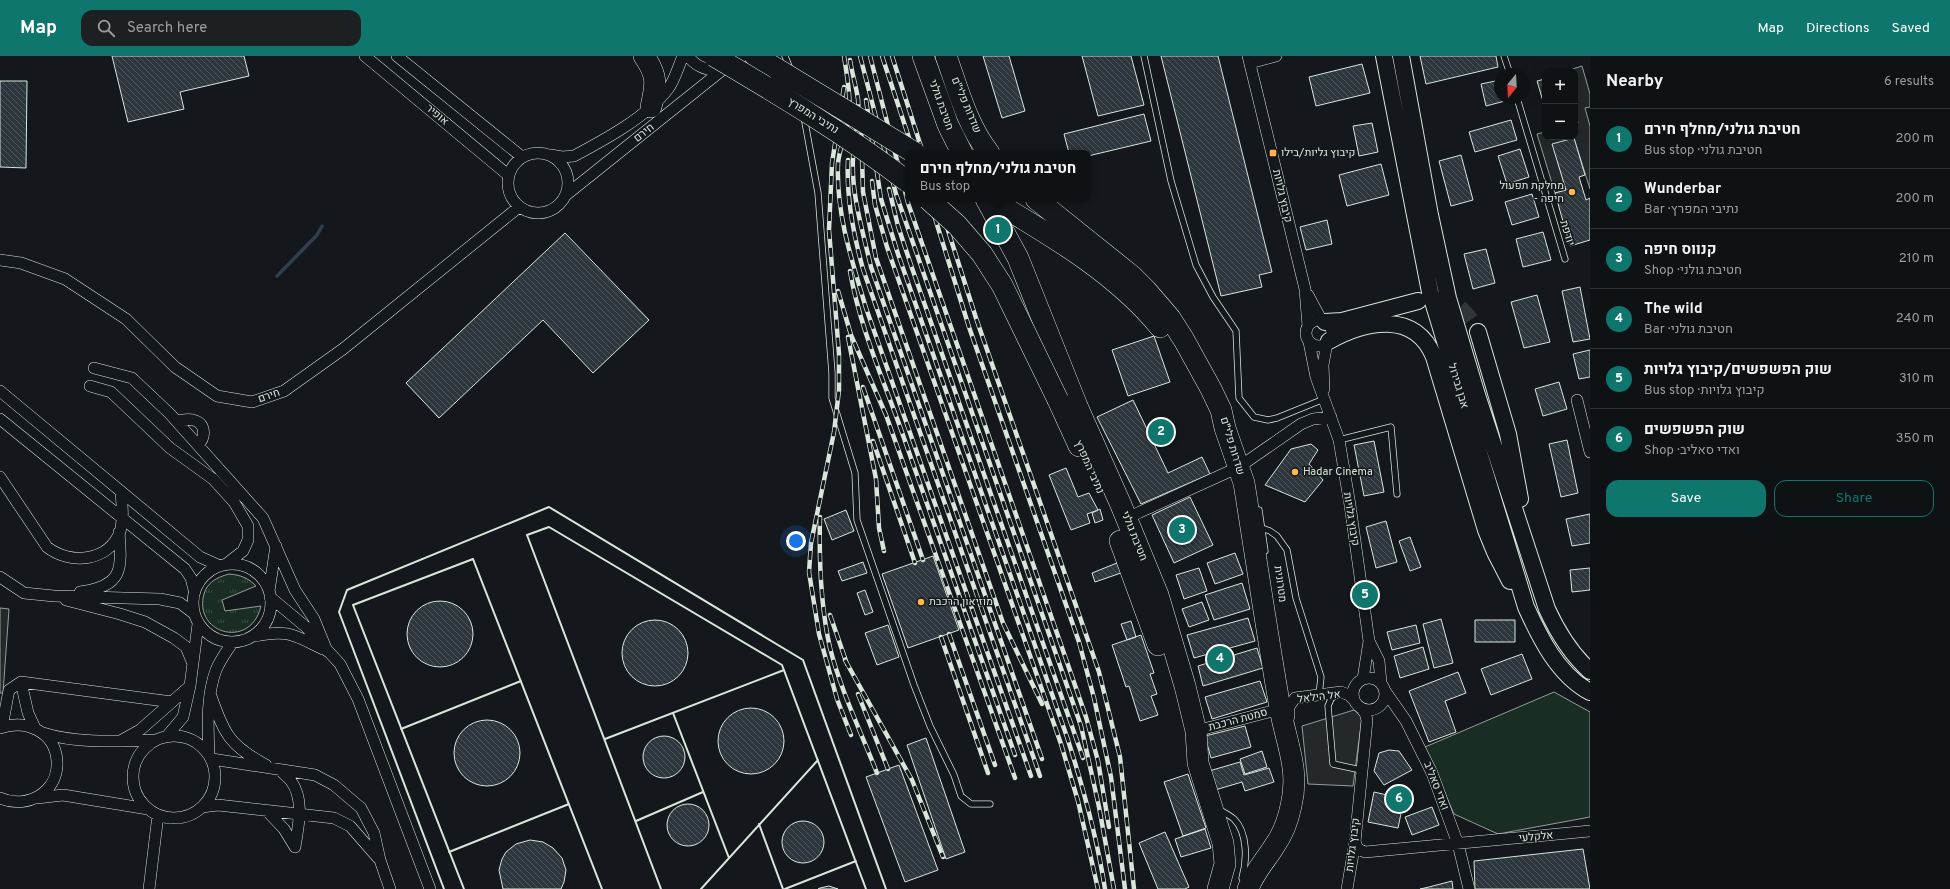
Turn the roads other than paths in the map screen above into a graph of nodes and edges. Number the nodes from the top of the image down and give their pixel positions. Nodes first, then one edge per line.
1 (365, 56) edge
2 (397, 56) edge
3 (644, 56) edge
4 (683, 56) edge
5 (688, 56) edge
6 (742, 56) edge
7 (755, 56) edge
8 (785, 56) edge
9 (924, 56) edge
10 (946, 56) edge
11 (1144, 56) edge
12 (1276, 56) edge
13 (1384, 56) edge
14 (1401, 56) edge
15 (1504, 56) edge
16 (1249, 60) edge
17 (718, 63) edge
18 (1508, 68) edge
19 (801, 94) dead end
20 (802, 101) dead end
21 (1519, 104) edge
22 (651, 107) junction
23 (911, 150) edge
24 (960, 150) edge
25 (987, 150) edge
26 (548, 154) junction
27 (522, 157) junction
28 (508, 175) junction
29 (905, 180) edge
30 (566, 195) junction
31 (931, 202) edge
32 (988, 202) edge
33 (995, 202) edge
34 (1040, 202) edge
35 (519, 207) junction
36 (1565, 259) dead end
37 (0, 260) edge
38 (1305, 289) junction
39 (1418, 302) dead end
40 (1323, 321) junction
41 (1308, 326) junction
42 (1478, 332) tunnel mouth
43 (1309, 342) junction
44 (1328, 342) junction
45 (94, 368) dead end
46 (90, 386) dead end
47 (0, 392) edge
48 (1324, 399) junction
49 (1577, 400) dead end
50 (1332, 416) junction
51 (0, 419) edge
52 (176, 420) junction
53 (1225, 428) junction
54 (1339, 440) junction
55 (198, 445) junction
56 (1590, 452) edge
57 (1239, 467) junction
58 (0, 477) edge
59 (1252, 487) dead end
60 (121, 492) junction
61 (1398, 494) dead end
62 (1258, 506) dead end
63 (122, 518) junction
64 (1128, 524) junction
65 (1256, 526) junction
66 (119, 532) junction
67 (276, 545) junction
68 (1530, 552) junction
69 (1266, 559) dead end
70 (222, 565) junction
71 (0, 576) edge
72 (194, 590) junction
73 (270, 594) junction
74 (54, 596) junction
75 (1526, 607) junction
76 (193, 613) junction
77 (198, 624) junction
78 (254, 636) junction
79 (1370, 642) junction
80 (232, 643) junction
81 (328, 651) junction
82 (193, 664) junction
83 (1590, 671) edge
84 (1363, 679) junction
85 (21, 682) junction
86 (190, 686) junction
87 (1383, 687) junction
88 (1341, 692) junction
89 (1590, 692) edge
90 (210, 694) junction
91 (1319, 695) junction
92 (172, 702) junction
93 (1357, 704) junction
94 (1285, 707) junction
95 (1, 728) edge
96 (38, 730) junction
97 (1196, 731) junction
98 (167, 736) junction
99 (121, 740) junction
100 (156, 740) junction
101 (210, 757) junction
102 (1198, 763) junction
103 (277, 770) junction
104 (1361, 770) junction
105 (0, 798) edge
106 (36, 798) junction
107 (1209, 800) junction
108 (990, 804) dead end
109 (202, 807) junction
110 (148, 809) junction
111 (267, 811) junction
112 (299, 814) junction
113 (158, 815) junction
114 (1450, 823) junction
115 (1590, 831) edge
116 (1355, 842) junction
117 (1481, 842) junction
118 (1458, 844) junction
119 (380, 860) junction
120 (1251, 885) edge
121 (149, 889) edge
122 (390, 889) edge
123 (430, 889) edge
124 (1218, 889) edge
125 (1347, 889) edge
126 (1469, 889) edge

1 - 28 street, אופיר
2 - 27 street, אופיר
3 - 22 highway
4 - 22 street, חירם
5 - 17 street
6 - 17 street, חירם
7 - 23 highway, נתיבי המפרץ, bridge
8 - 19 lane
9 - 24 highway, חטיבת גולני
10 - 25 highway, שדרות פלי"ם
11 - 48 lane
12 - 16 street
13 - 75 street, אבן גבירול
14 - 68 street, אבן גבירול
15 - 18 lane
16 - 38 street, קיבוץ גלויות
17 - 29 highway, נתיבי המפרץ, bridge
17 - 30 street, חירם
20 - 108 lane
21 - 36 lane, יודפת
22 - 26 street, חירם
26 - 27 street
26 - 30 street
27 - 28 street
28 - 35 street
30 - 35 street
31 - 102 highway, נתיבי המפרץ, bridge
32 - 64 highway, חטיבת גולני
33 - 53 highway
34 - 53 highway, שדרות פלי"ם
35 - 37 street, חירם
38 - 40 street, קיבוץ גלויות
38 - 41 street, קיבוץ גלויות
39 - 40 street
40 - 41 street
40 - 44 street
41 - 43 street
42 - 68 street
43 - 44 street
43 - 48 street, קיבוץ גלויות
44 - 48 street, קיבוץ גלויות
44 - 75 street
45 - 52 street
46 - 70 street
47 - 60 street
48 - 50 street, קיבוץ גלויות
49 - 56 street
50 - 54 street, קיבוץ גלויות
50 - 57 street
51 - 63 street
52 - 55 street
52 - 55 street
53 - 57 highway, שדרות פלי"ם
54 - 61 lane
54 - 79 street, קיבוץ גלויות
55 - 67 street
57 - 59 lane
57 - 64 street
57 - 65 highway, שדרות פלי"ם
58 - 66 street
60 - 63 street
60 - 70 street
62 - 65 lane, מטרונית
63 - 66 street
63 - 72 street
64 - 97 highway, חטיבת גולני
65 - 69 lane, מטרונית
65 - 91 lane
65 - 94 highway, שדרות פלי"ם
66 - 74 street
67 - 73 street
67 - 81 street
68 - 83 street, אבן גבירול
70 - 72 street
70 - 73 street
71 - 74 street
72 - 76 street
73 - 78 street
73 - 81 street
74 - 76 street
74 - 82 street
75 - 89 street, אבן גבירול
76 - 77 street
77 - 80 street
77 - 82 street
78 - 80 street
78 - 81 street
79 - 84 street, קיבוץ גלויות
79 - 87 street, קיבוץ גלויות
80 - 90 street
81 - 123 street
82 - 86 street
84 - 87 street
84 - 93 street
85 - 92 street
85 - 95 street
85 - 96 street
86 - 92 street
86 - 98 street
87 - 93 street
87 - 114 street, ואדי סאליב
88 - 91 street, אל הילאל
88 - 93 street, אל הילאל
88 - 104 lane
90 - 101 street
90 - 103 street
91 - 94 street, אל הילאל
92 - 99 street
93 - 104 street, קיבוץ גלויות
94 - 97 street, סמטת הרכבת
94 - 120 highway, שדרות פלי"ם
95 - 96 street
96 - 99 street
96 - 106 street
97 - 102 highway, חטיבת גולני
98 - 100 street
98 - 101 street
99 - 100 street
100 - 110 street
101 - 103 street
101 - 109 street
102 - 107 highway, חטיבת גולני
103 - 112 street
103 - 119 street
104 - 116 street, קיבוץ גלויות
105 - 106 street
106 - 110 street
107 - 120 lane
107 - 124 highway, חטיבת גולני
109 - 111 street
109 - 113 street
110 - 113 street
111 - 112 street
111 - 112 street
112 - 119 street
113 - 121 street
114 - 117 street
114 - 118 street, ואדי סאליב
115 - 117 street, אלקלעי
116 - 118 street, אלקלעי
116 - 125 street, קיבוץ גלויות
117 - 118 street, אלקלעי
118 - 126 street, ואדי סאליב
119 - 122 street

